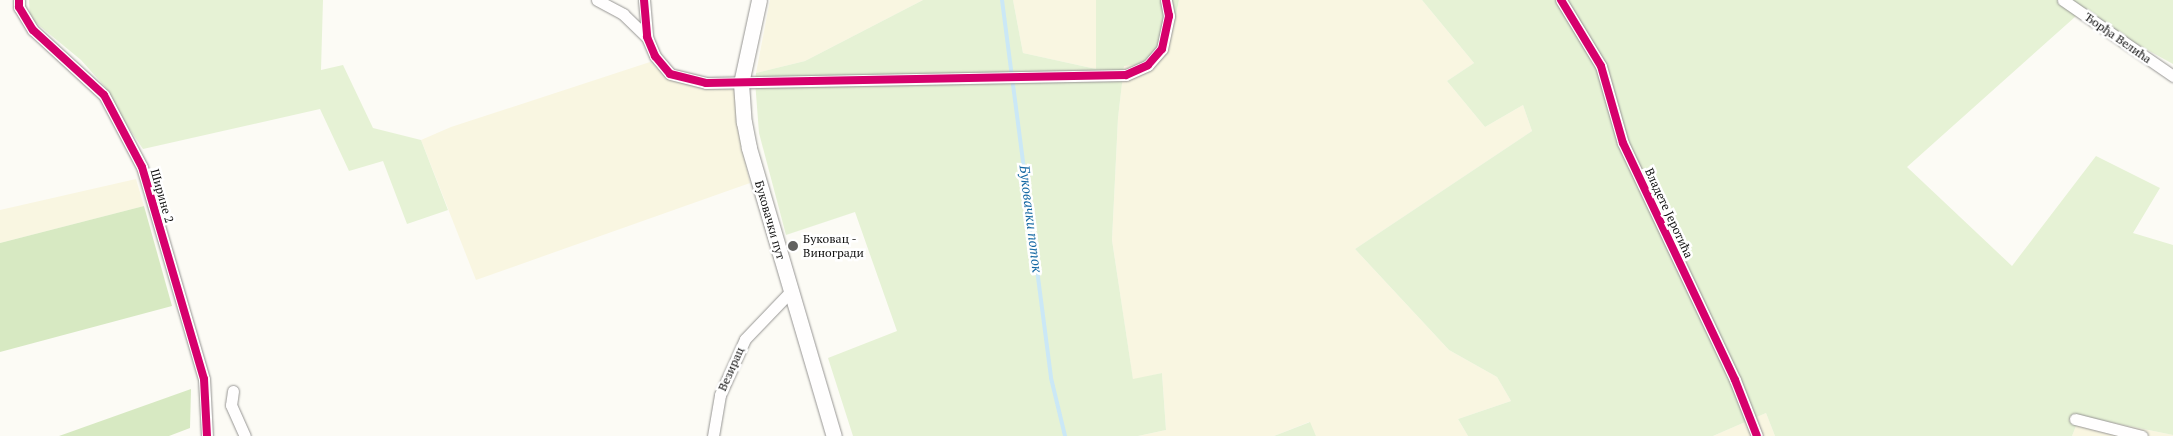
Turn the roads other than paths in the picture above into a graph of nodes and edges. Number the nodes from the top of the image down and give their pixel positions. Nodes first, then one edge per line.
1 (19, 0) edge
2 (597, 0) edge
3 (644, 0) edge
4 (759, 0) edge
5 (1166, 0) edge
6 (1561, 0) edge
7 (2063, 0) edge
8 (647, 37) junction
9 (2173, 76) edge
10 (741, 83) junction
11 (791, 291) junction
12 (232, 391) dead end
13 (2075, 419) dead end
14 (206, 436) edge
15 (245, 436) edge
16 (713, 436) edge
17 (834, 436) edge
18 (1757, 436) edge
19 (2142, 436) edge

1 - 14 street, Ширине 2
2 - 8 street
3 - 8 street
4 - 10 street, Буковачки пут
5 - 10 street
6 - 18 street, Владете Јеротића
7 - 9 street, Ђорђа Велића
8 - 10 street
10 - 11 street, Буковачки пут
11 - 16 street, Везирац
11 - 17 street, Буковачки пут
12 - 15 street
13 - 19 street

